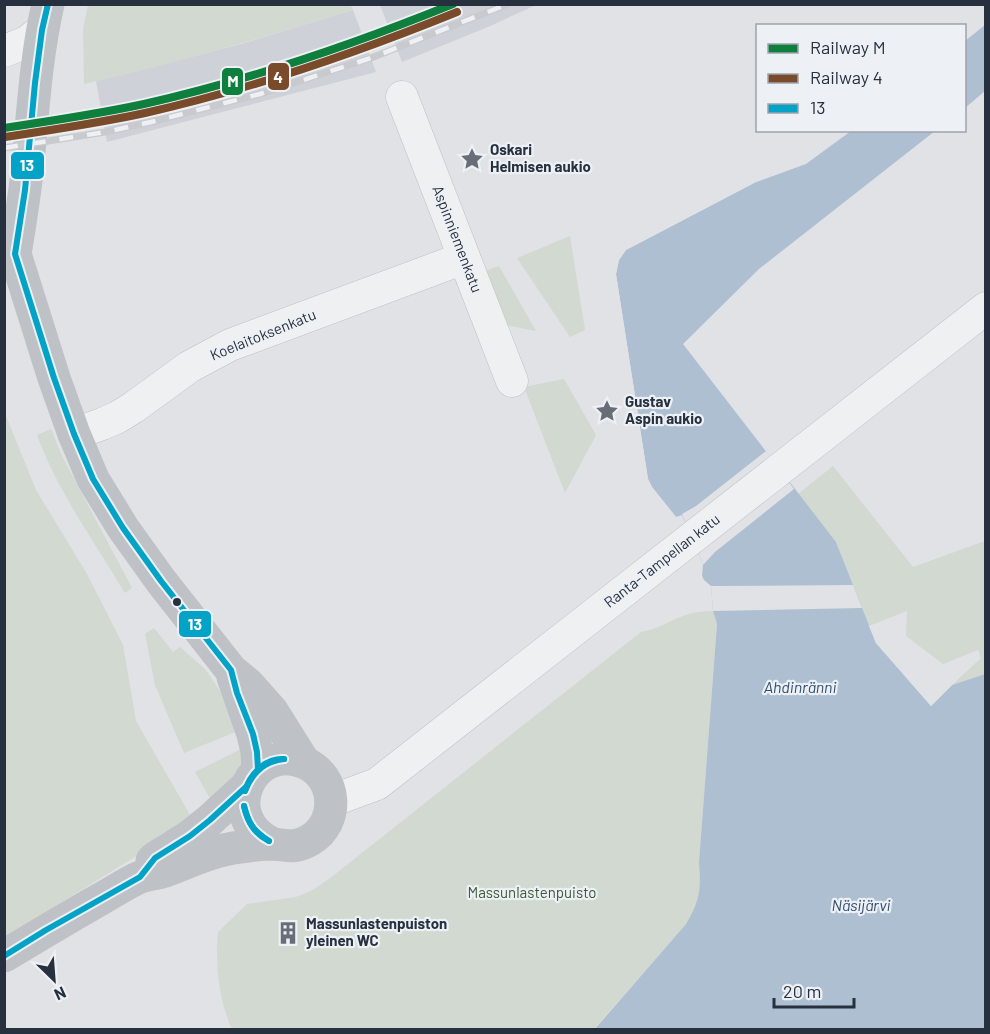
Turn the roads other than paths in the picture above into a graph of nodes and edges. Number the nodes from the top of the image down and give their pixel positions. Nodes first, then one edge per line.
1 (45, 17) edge
2 (4, 51) edge
3 (402, 97) dead end
4 (10, 244) edge
5 (464, 258) junction
6 (986, 308) edge
7 (512, 381) dead end
8 (74, 434) junction
9 (231, 670) junction
10 (304, 762) junction
11 (252, 778) junction
12 (331, 801) junction
13 (273, 844) junction
14 (140, 877) junction
15 (4, 956) edge

1 - 2 street
1 - 4 street
3 - 5 street, Aspinniemenkatu
4 - 8 street
5 - 7 street, Aspinniemenkatu
5 - 8 street, Koelaitoksenkatu
6 - 12 street, Ranta-Tampellan katu
8 - 9 street
9 - 10 street
9 - 11 street
10 - 11 street
10 - 12 street
11 - 13 street
11 - 14 street
12 - 13 street
13 - 14 street
14 - 15 street

